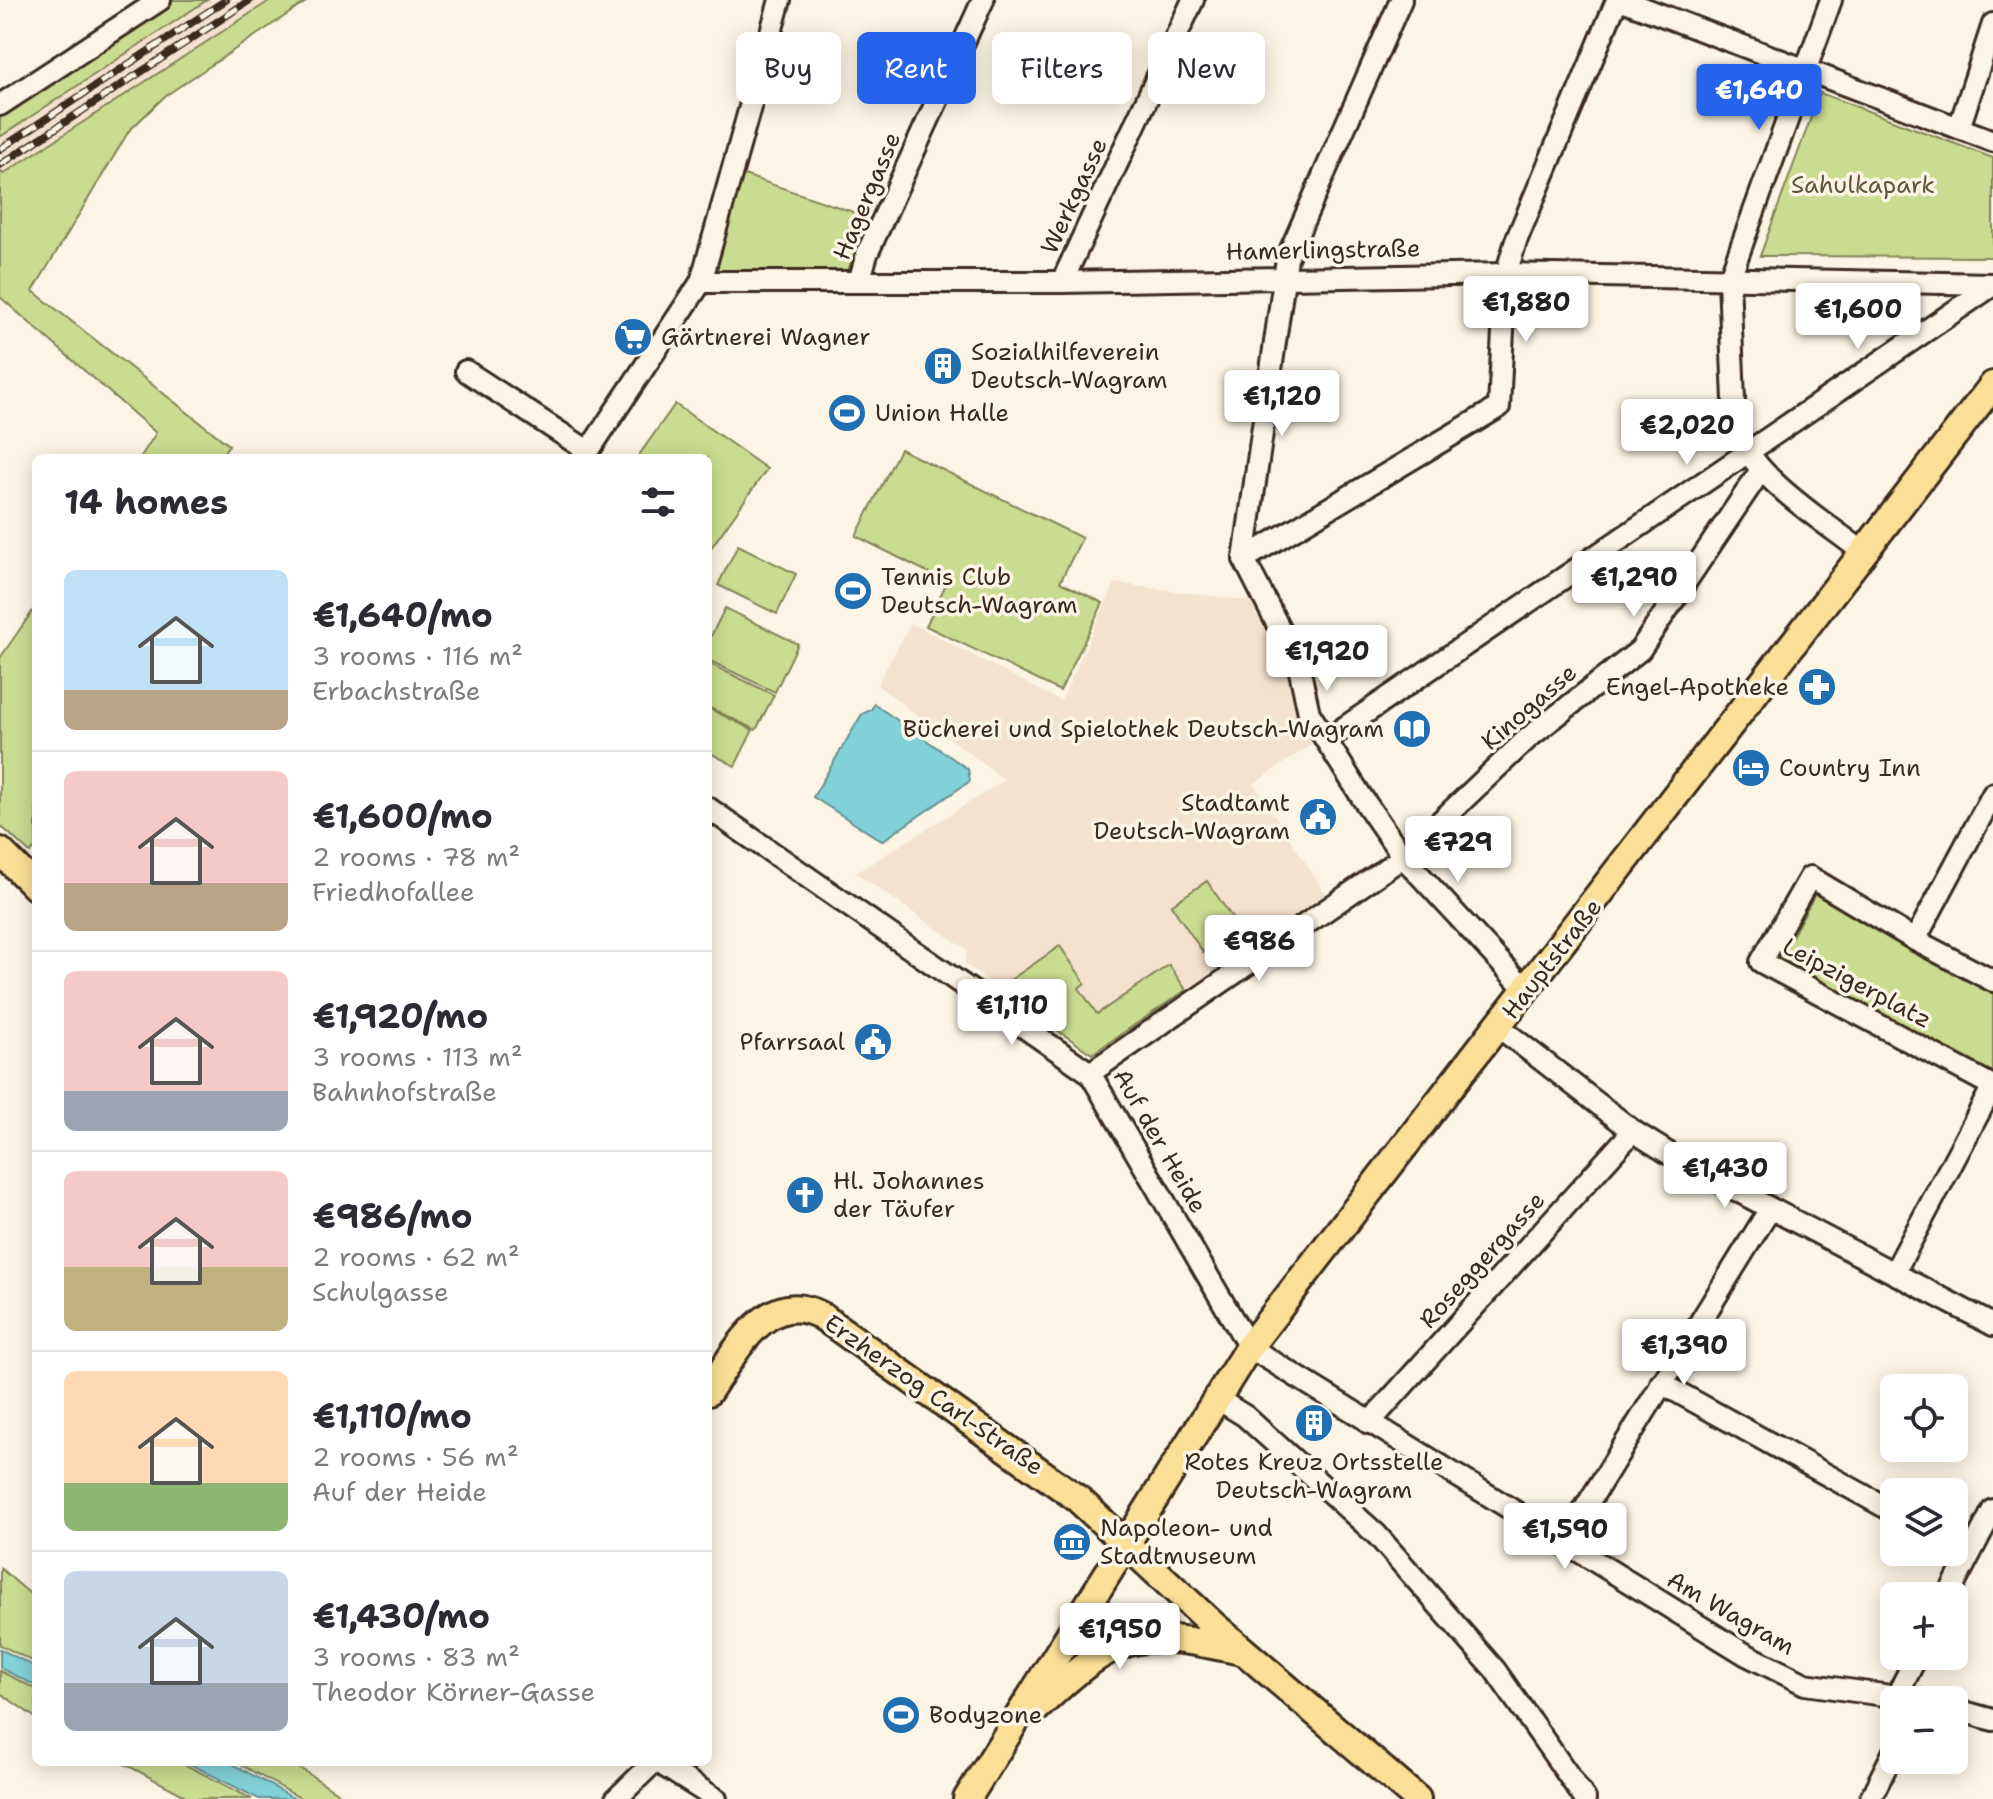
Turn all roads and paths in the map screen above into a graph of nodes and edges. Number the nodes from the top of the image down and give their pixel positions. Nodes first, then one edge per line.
1 (160, 0) edge
2 (780, 0) edge
3 (983, 0) edge
4 (1193, 0) edge
5 (1401, 0) edge
6 (1620, 0) edge
7 (1831, 0) edge
8 (1993, 24) edge
9 (1805, 71) junction
10 (0, 105) edge
11 (1959, 128) junction
12 (1993, 141) edge
13 (1506, 274) junction
14 (1282, 276) junction
15 (1729, 280) junction
16 (701, 282) junction
17 (859, 282) junction
18 (1062, 282) junction
19 (1993, 285) edge
20 (466, 371) dead end
21 (1993, 385) edge
22 (1747, 453) junction
23 (585, 454) edge
24 (587, 454) edge
25 (1761, 470) junction
26 (1864, 553) junction
27 (1244, 559) junction
28 (1326, 740) junction
29 (1993, 794) edge
30 (712, 811) edge
31 (0, 851) edge
32 (1403, 857) junction
33 (32, 876) edge
34 (1915, 940) junction
35 (1993, 981) edge
36 (1527, 991) junction
37 (1499, 1027) junction
38 (1090, 1073) junction
39 (1993, 1086) edge
40 (1633, 1131) junction
41 (1770, 1209) junction
42 (1894, 1273) junction
43 (1993, 1325) edge
44 (1249, 1347) junction
45 (716, 1364) edge
46 (1661, 1383) junction
47 (1216, 1398) junction
48 (1369, 1423) junction
49 (1880, 1504) edge
50 (1993, 1510) edge
51 (1968, 1541) edge
52 (1125, 1544) junction
53 (1563, 1544) junction
54 (1244, 1652) junction
55 (1880, 1695) edge
56 (1968, 1713) edge
57 (1993, 1720) edge
58 (1011, 1733) junction
59 (652, 1766) edge
60 (662, 1766) edge
61 (1882, 1774) edge
62 (616, 1799) edge
63 (716, 1799) edge
64 (967, 1799) edge
65 (1417, 1799) edge
66 (1585, 1799) edge
67 (1870, 1799) edge

1 - 10 street
2 - 16 street
3 - 17 street, Hagergasse
4 - 18 street, Werkgasse
5 - 14 street
6 - 9 street
6 - 13 street
7 - 9 street
8 - 11 street
9 - 11 street
9 - 15 street
11 - 12 street
13 - 14 street, Hamerlingstraße
13 - 15 street, Hamerlingstraße
13 - 27 street
14 - 18 street, Hamerlingstraße
14 - 27 street
15 - 19 street, Hamerlingstraße
15 - 22 street
16 - 17 street, Hamerlingstraße
16 - 24 street
17 - 18 street, Hamerlingstraße
19 - 22 street
20 - 23 street
21 - 26 main road, Hauptstraße
22 - 25 street
22 - 28 street
25 - 26 street
25 - 32 street, Kinogasse
26 - 36 main road, Hauptstraße
27 - 28 street
28 - 32 street
29 - 34 street
30 - 38 street, Auf der Heide
31 - 33 main road
32 - 36 street
32 - 38 street, Kinogasse
34 - 35 street
34 - 39 street, Leipzigerplatz
36 - 37 main road, Hauptstraße
37 - 40 street
37 - 44 main road, Hauptstraße
38 - 44 street, Auf der Heide
39 - 42 street
40 - 41 street
40 - 48 street, Roseggergasse
41 - 42 street
41 - 46 street
42 - 43 street
44 - 47 main road, Hauptstraße
44 - 48 street, Am Wagram
45 - 52 main road, Erzherzog Carl-Straße
46 - 49 street
46 - 53 street
47 - 52 main road, Hauptstraße
47 - 66 street
48 - 53 street, Am Wagram
50 - 51 street
52 - 54 main road, Erzherzog Carl-Straße
52 - 58 main road, Hauptstraße
53 - 55 street, Am Wagram
54 - 58 main road
54 - 65 main road, Erzherzog Carl-Straße
56 - 57 street
58 - 64 main road
59 - 62 street
60 - 63 street
61 - 67 street

